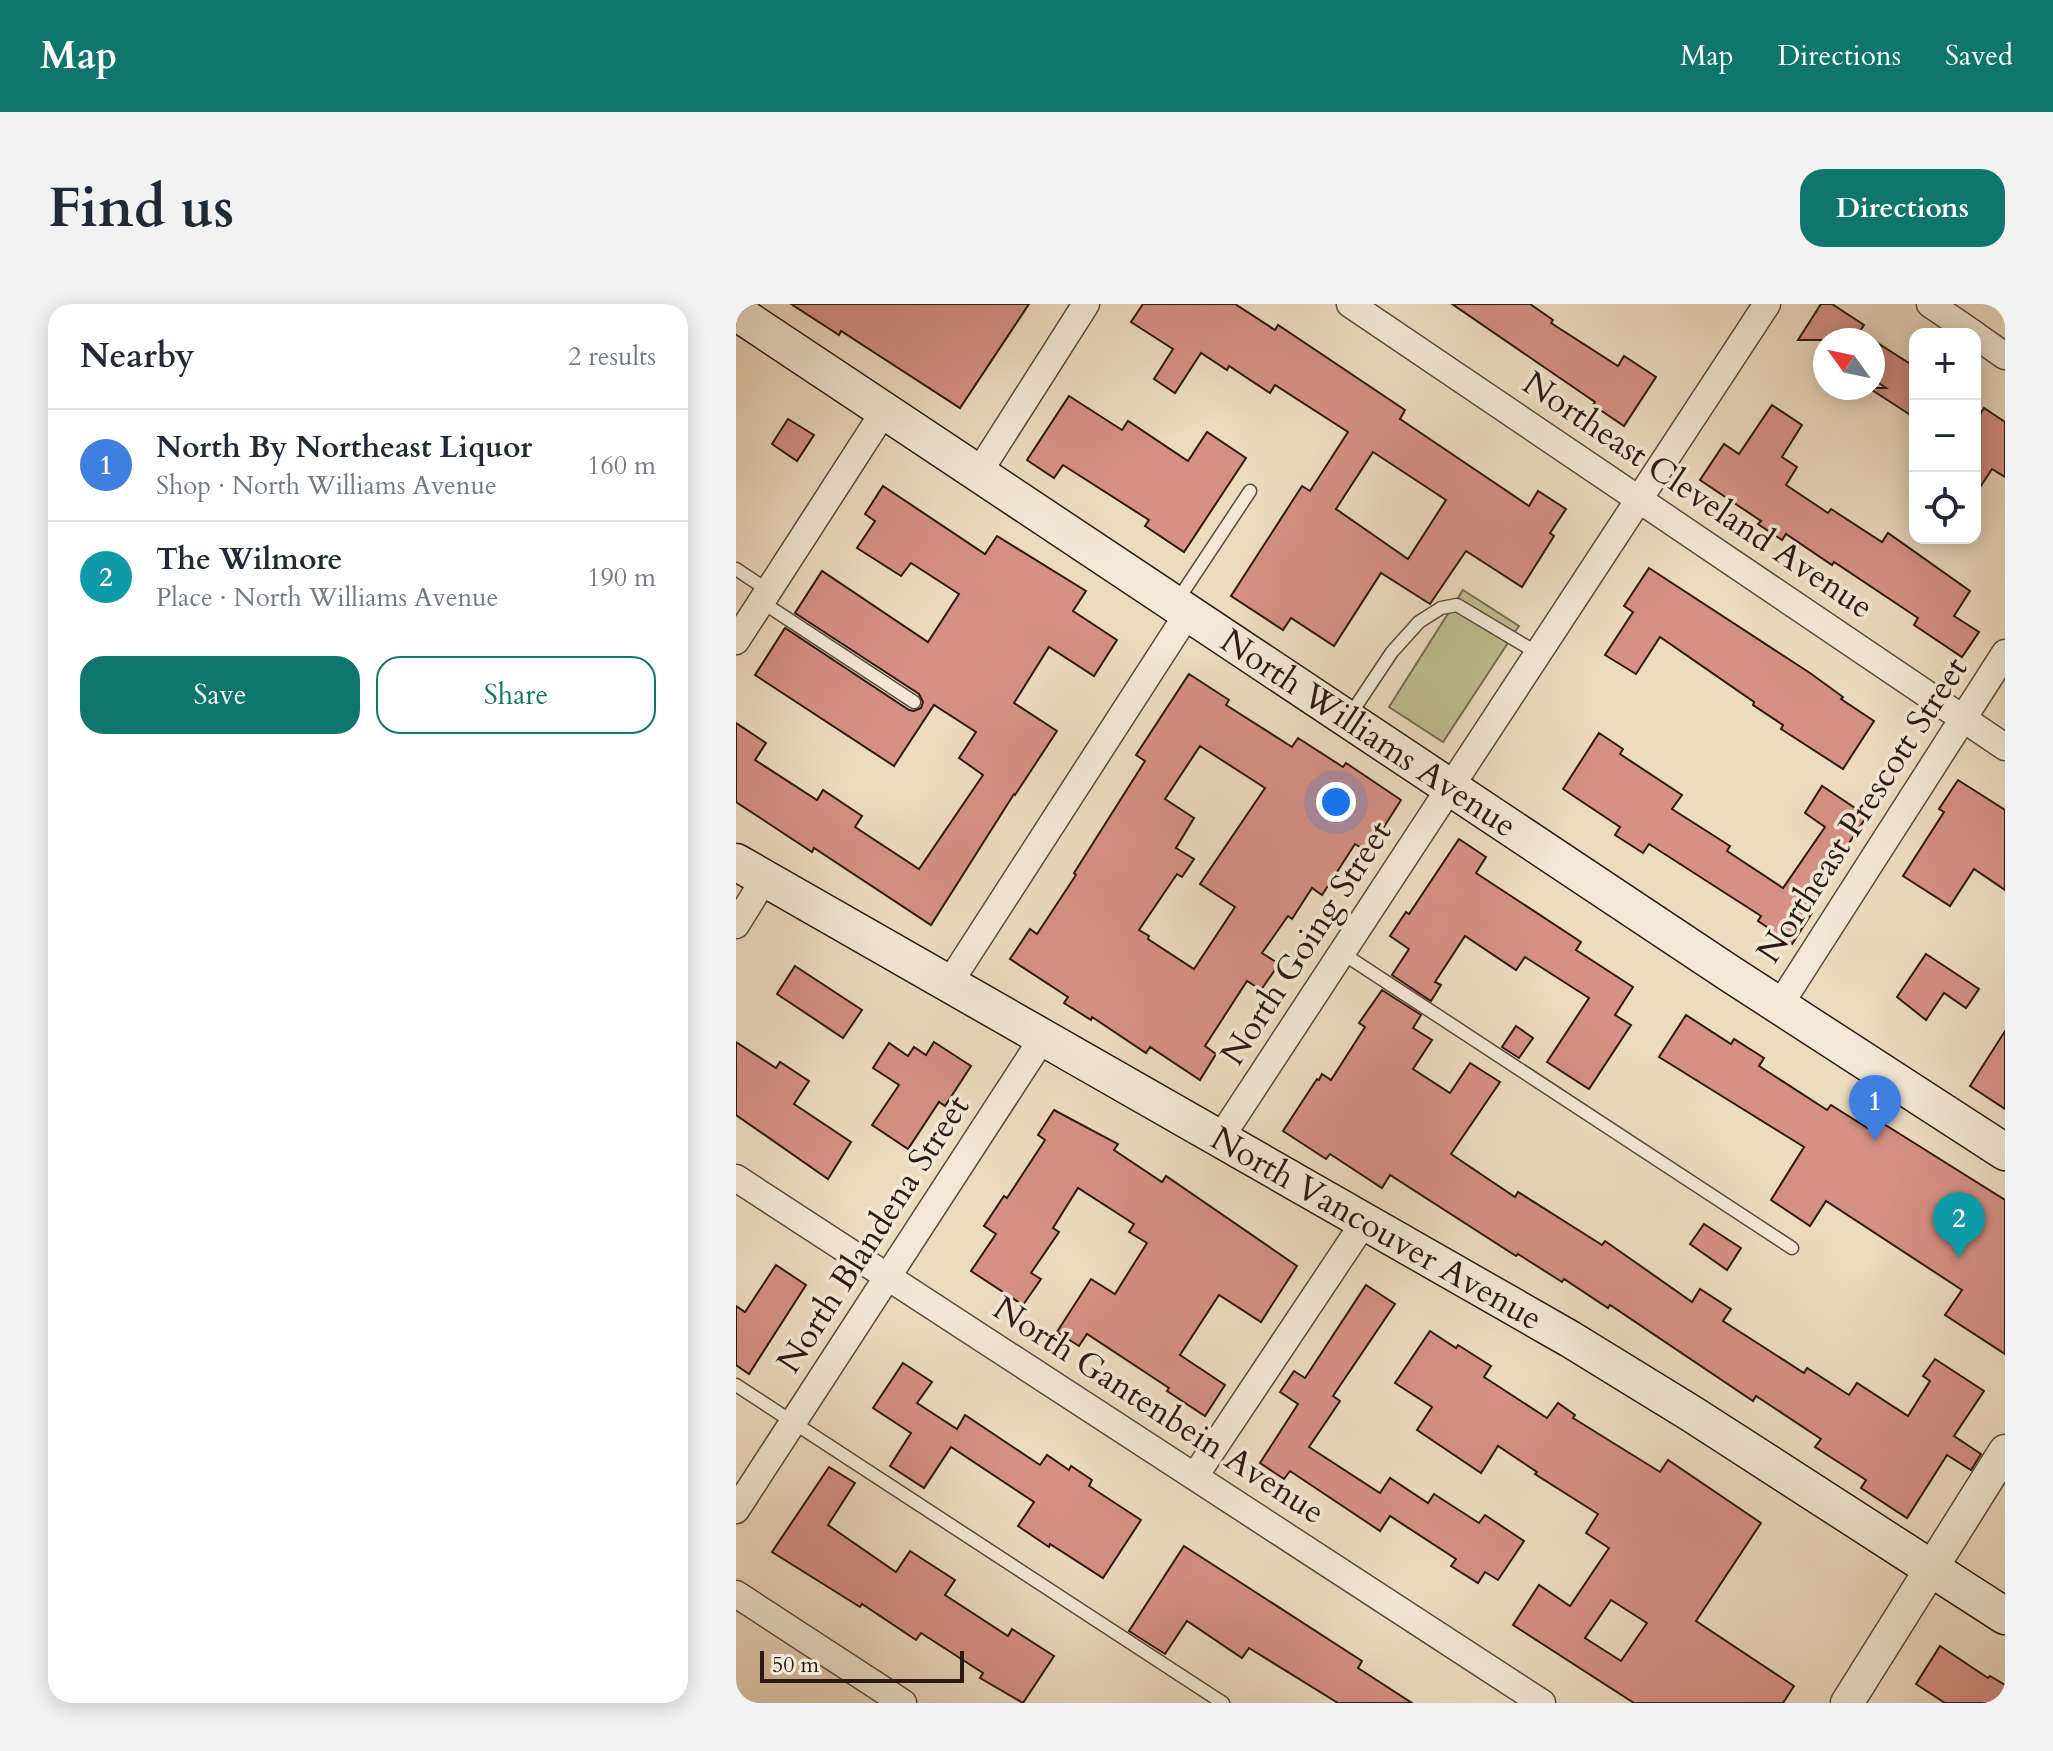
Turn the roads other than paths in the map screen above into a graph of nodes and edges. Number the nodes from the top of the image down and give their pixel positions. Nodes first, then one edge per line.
1 (1086, 304) edge
2 (1350, 304) edge
3 (1767, 304) edge
4 (1930, 304) edge
5 (736, 312) edge
6 (1965, 328) edge
7 (1981, 339) edge
8 (2005, 356) edge
9 (885, 410) junction
10 (979, 472) junction
11 (1250, 491) dead end
12 (1641, 499) junction
13 (736, 569) edge
14 (765, 596) junction
15 (1182, 608) junction
16 (736, 641) edge
17 (2005, 653) edge
18 (1539, 654) junction
19 (914, 702) dead end
20 (1348, 718) junction
21 (1963, 719) junction
22 (2005, 747) edge
23 (1451, 787) junction
24 (751, 870) edge
25 (736, 925) edge
26 (1342, 953) junction
27 (950, 982) junction
28 (1779, 1006) junction
29 (1044, 1036) junction
30 (1221, 1137) junction
31 (2005, 1152) edge
32 (736, 1178) edge
33 (1365, 1221) junction
34 (1792, 1248) dead end
35 (889, 1277) junction
36 (736, 1385) edge
37 (793, 1423) junction
38 (2005, 1451) edge
39 (1195, 1476) junction
40 (736, 1510) edge
41 (1932, 1568) junction
42 (736, 1594) edge
43 (2005, 1616) edge
44 (1853, 1701) edge
45 (903, 1703) edge
46 (1223, 1703) edge
47 (1542, 1703) edge

1 - 10 street
2 - 12 street, Northeast Cleveland Avenue
3 - 12 street, North Going Street
4 - 6 street
5 - 9 main road, North Williams Avenue
7 - 8 street
9 - 10 main road, North Williams Avenue
9 - 14 street
10 - 15 main road, North Williams Avenue
11 - 15 lane
12 - 18 street, North Going Street
12 - 21 street, Northeast Cleveland Avenue
13 - 14 lane
14 - 16 street
14 - 19 lane
15 - 20 main road, North Williams Avenue
15 - 27 street
17 - 21 street, Northeast Prescott Street
18 - 20 lane
18 - 23 street, North Going Street
20 - 23 main road, North Williams Avenue
21 - 22 street, Northeast Cleveland Avenue
21 - 28 street, Northeast Prescott Street
23 - 26 street, North Going Street
23 - 28 main road, North Williams Avenue
24 - 25 street
24 - 27 main road, North Vancouver Avenue
26 - 30 street, North Going Street
26 - 34 lane
27 - 29 main road, North Vancouver Avenue
28 - 31 main road, North Williams Avenue
29 - 30 main road, North Vancouver Avenue
29 - 35 street, North Blandena Street
30 - 33 main road, North Vancouver Avenue
32 - 35 street, North Gantenbein Avenue
33 - 39 street
33 - 41 main road, North Vancouver Avenue
35 - 37 street, North Blandena Street
35 - 39 street, North Gantenbein Avenue
36 - 37 lane
37 - 40 street, North Blandena Street
37 - 46 lane
38 - 41 street
39 - 47 street, North Gantenbein Avenue
41 - 43 main road, North Vancouver Avenue
41 - 44 street
42 - 45 street

